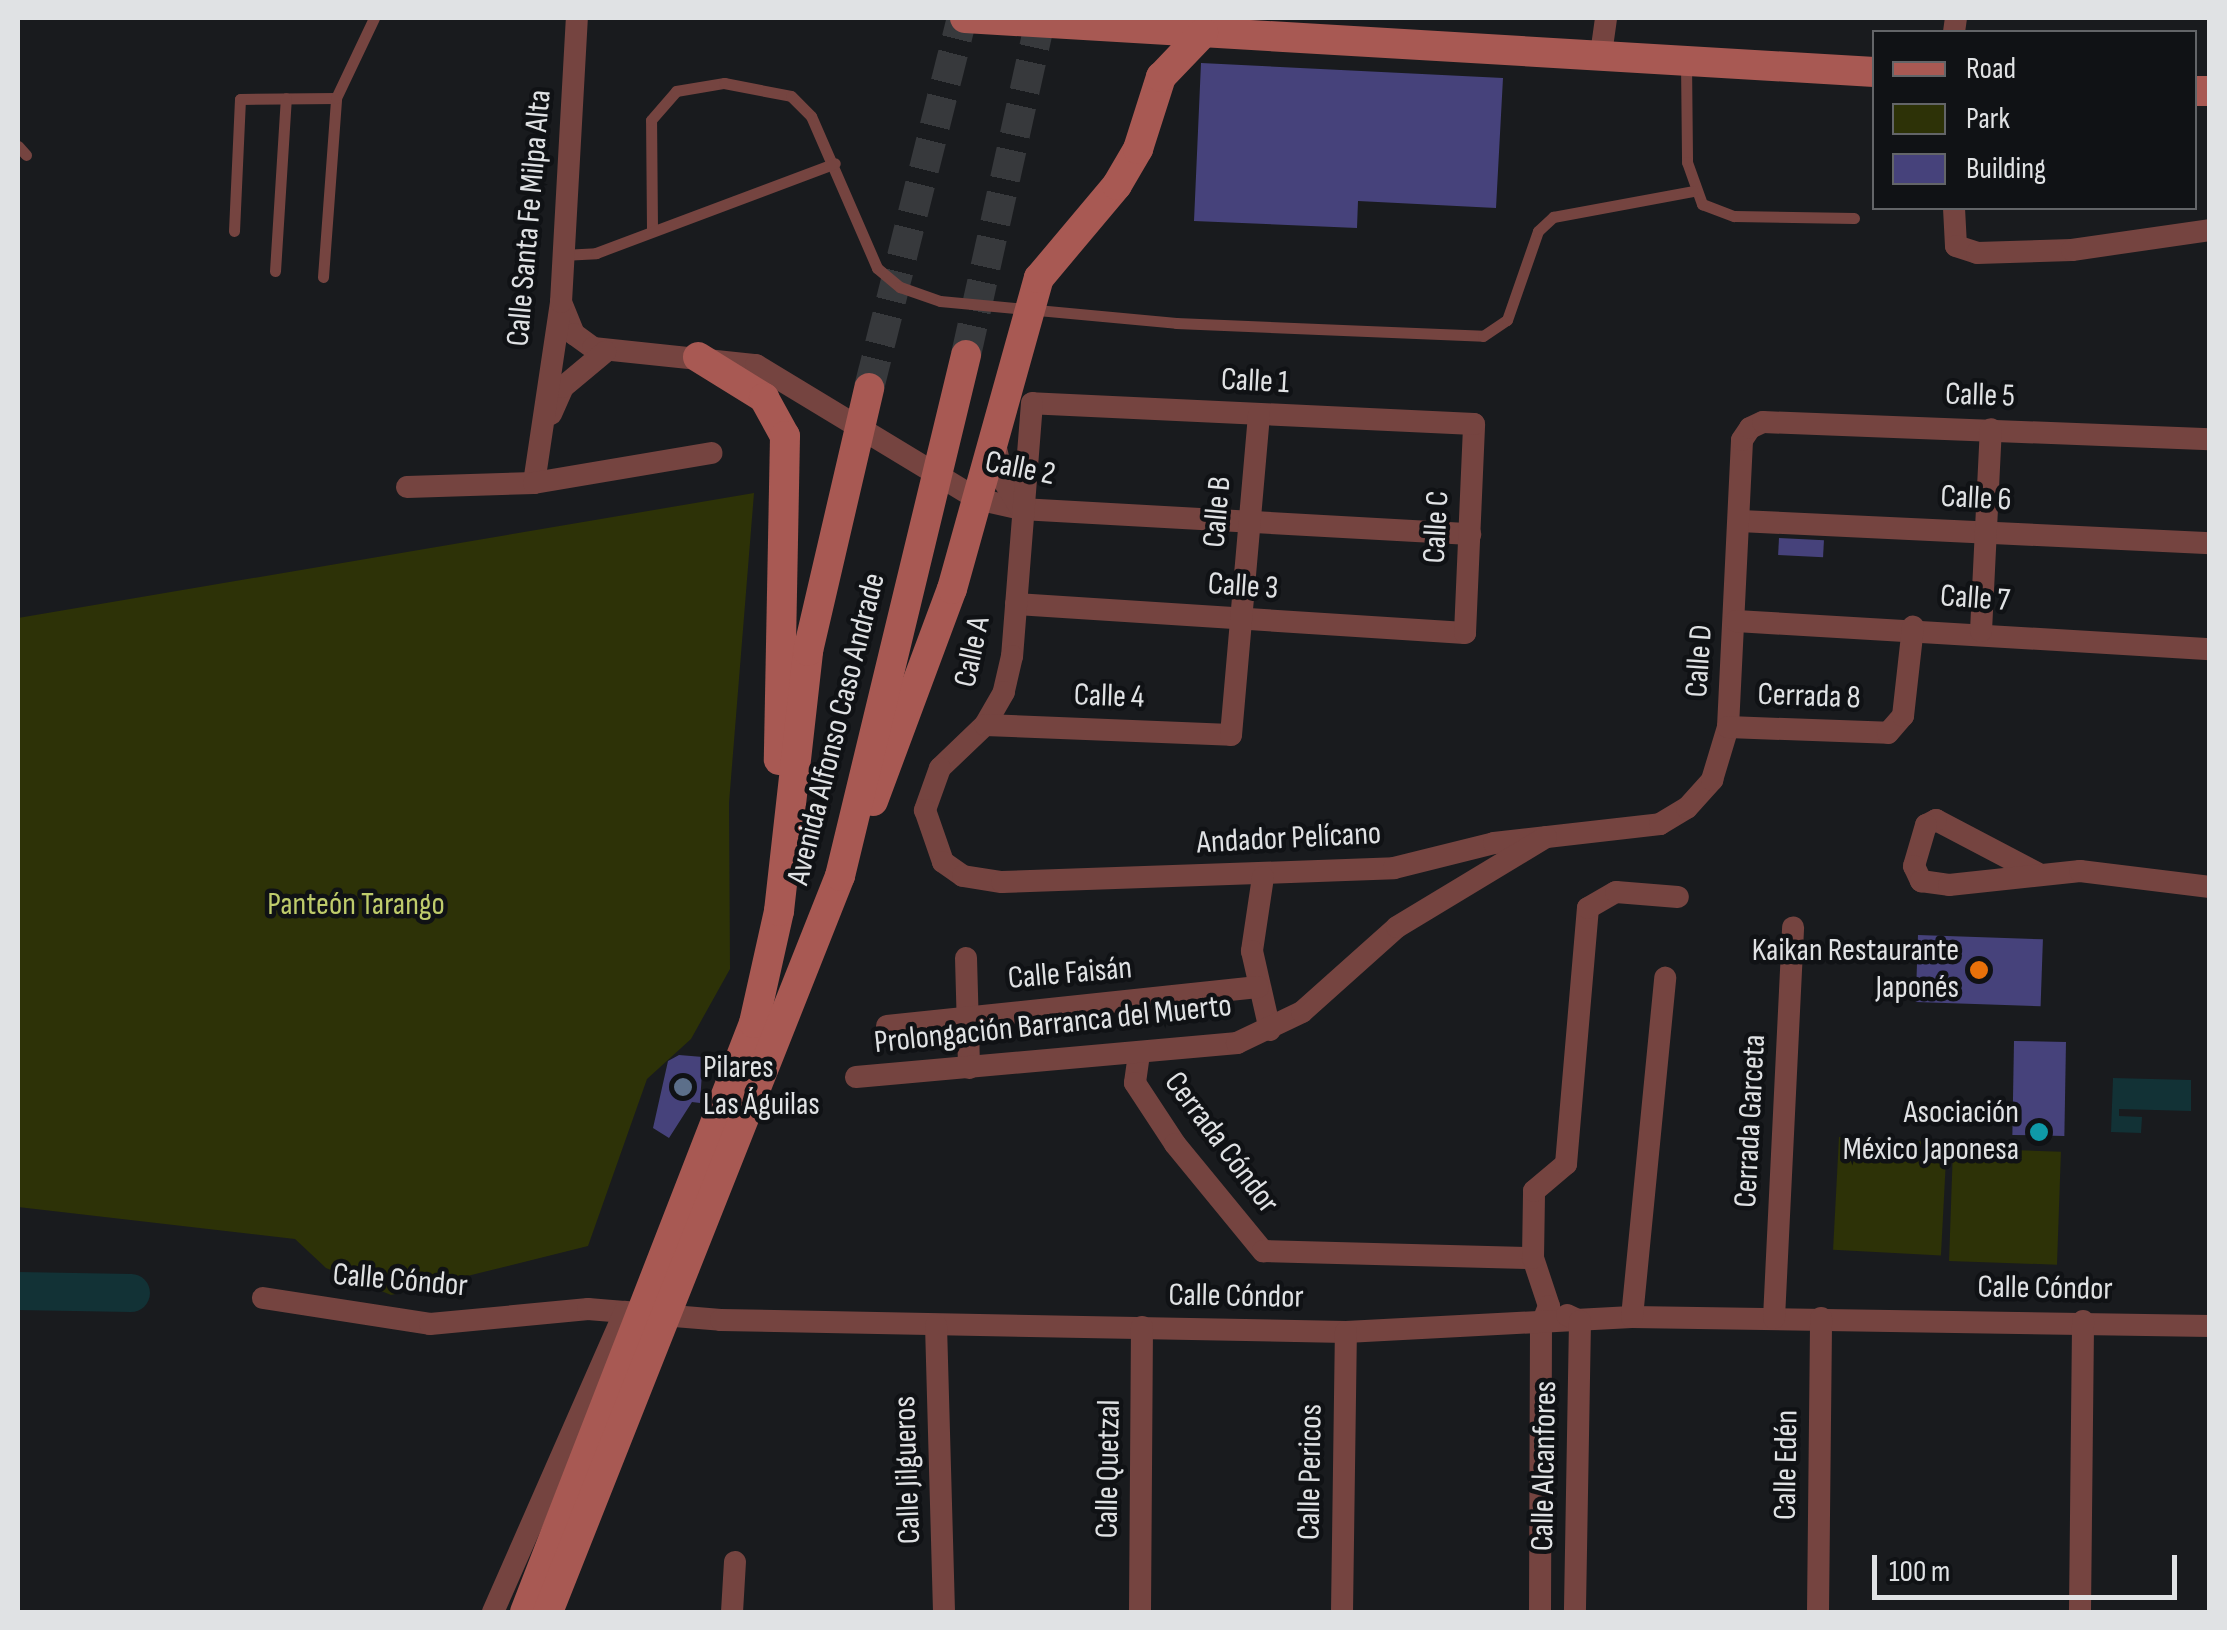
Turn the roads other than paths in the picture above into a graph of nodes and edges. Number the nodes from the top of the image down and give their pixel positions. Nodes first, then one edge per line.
1 (374, 18) edge
2 (577, 18) edge
3 (964, 18) edge
4 (1606, 18) edge
5 (1251, 26) edge
6 (1203, 32) junction
7 (1601, 54) junction
8 (1686, 58) junction
9 (1872, 72) edge
10 (286, 98) junction
11 (336, 98) junction
12 (835, 163) junction
13 (1693, 192) junction
14 (1954, 210) edge
15 (1854, 218) dead end
16 (652, 228) junction
17 (2210, 230) edge
18 (234, 232) dead end
19 (562, 256) junction
20 (275, 271) dead end
21 (323, 276) dead end
22 (561, 302) junction
23 (605, 352) junction
24 (966, 355) tunnel mouth
25 (698, 357) junction
26 (868, 388) tunnel mouth
27 (1032, 404) joint
28 (1260, 415) junction
29 (1474, 424) joint
30 (1750, 428) joint
31 (1991, 429) junction
32 (2210, 439) edge
33 (994, 441) junction
34 (711, 453) dead end
35 (536, 455) junction
36 (534, 483) junction
37 (407, 487) dead end
38 (972, 496) junction
39 (1022, 509) junction
40 (1250, 520) junction
41 (1740, 521) junction
42 (1986, 532) junction
43 (1470, 534) junction
44 (2210, 544) edge
45 (1016, 604) junction
46 (1241, 620) junction
47 (1736, 621) junction
48 (1913, 627) junction
49 (1981, 631) junction
50 (1465, 633) joint
51 (2210, 649) edge
52 (985, 725) junction
53 (1728, 727) junction
54 (1230, 735) joint
55 (1614, 832) joint
56 (1551, 834) junction
57 (2038, 873) junction
58 (840, 876) junction
59 (963, 876) joint
60 (1262, 877) junction
61 (2210, 887) edge
62 (1678, 896) dead end
63 (779, 900) junction
64 (1793, 927) dead end
65 (966, 958) dead end
66 (1665, 978) dead end
67 (1258, 987) junction
68 (964, 1016) junction
69 (887, 1026) dead end
70 (1270, 1030) junction
71 (1139, 1054) junction
72 (969, 1068) junction
73 (856, 1077) dead end
74 (1533, 1258) junction
75 (263, 1298) dead end
76 (625, 1312) junction
77 (1545, 1316) junction
78 (1632, 1318) junction
79 (1774, 1318) junction
80 (1821, 1318) junction
81 (1580, 1321) junction
82 (2083, 1321) junction
83 (936, 1325) junction
84 (2210, 1326) edge
85 (1142, 1327) junction
86 (1346, 1332) junction
87 (567, 1538) junction
88 (734, 1562) dead end
89 (566, 1572) junction
90 (530, 1610) edge
91 (493, 1612) edge
92 (563, 1612) edge
93 (732, 1612) edge
94 (944, 1612) edge
95 (1140, 1612) edge
96 (1342, 1612) edge
97 (1540, 1612) edge
98 (1575, 1612) edge
99 (1818, 1612) edge
100 (2080, 1612) edge

1 - 11 lane
2 - 19 street, Calle Santa Fe Milpa Alta
3 - 6 main road
4 - 7 street
5 - 6 main road
5 - 7 main road
6 - 33 main road
7 - 8 main road
8 - 9 main road
8 - 13 lane
10 - 11 lane
10 - 18 lane
10 - 20 lane
11 - 21 lane
12 - 13 lane
12 - 16 lane
12 - 16 lane
13 - 15 lane
14 - 17 street
16 - 19 lane
19 - 22 street, Calle Santa Fe Milpa Alta
22 - 23 street
22 - 35 street, Calle Santa Fe Milpa Alta
23 - 25 street, Calle 2
23 - 35 street
24 - 58 main road, Avenida Alfonso Caso Andrade
25 - 38 street, Calle 2
25 - 63 main road
26 - 63 main road, Avenida Alfonso Caso Andrade
27 - 28 street, Calle 1
27 - 39 street, Calle A
28 - 29 street, Calle 1
28 - 40 street, Calle B
29 - 43 street, Calle C
30 - 31 street, Calle 5
30 - 41 street, Calle D
31 - 32 street, Calle 5
31 - 42 street
33 - 38 main road
33 - 39 street
34 - 36 street
35 - 36 street, Calle Santa Fe Milpa Alta
36 - 37 street
38 - 39 street, Calle 2
38 - 58 main road
39 - 40 street, Calle 2
39 - 45 street, Calle A
40 - 43 street, Calle 2
40 - 46 street, Calle B
41 - 42 street, Calle 6
41 - 47 street, Calle D
42 - 44 street, Calle 6
42 - 49 street
43 - 50 street, Calle C
45 - 46 street, Calle 3
45 - 52 street, Calle A
46 - 50 street, Calle 3
46 - 54 street, Calle B
47 - 48 street, Calle 7
47 - 53 street, Calle D
48 - 49 street, Calle 7
48 - 53 street, Cerrada 8
49 - 51 street, Calle 7
52 - 54 street, Calle 4
52 - 59 street, Calle A
53 - 55 street, Calle D
55 - 56 street, Andador Pelícano
56 - 60 street, Andador Pelícano
56 - 70 street, Prolongación Barranca del Muerto
57 - 57 street
57 - 61 street
58 - 87 main road, Avenida Alfonso Caso Andrade
59 - 60 street, Andador Pelícano
60 - 67 street
62 - 74 street
63 - 87 main road, Avenida Alfonso Caso Andrade
64 - 79 street, Cerrada Garceta
65 - 68 street
66 - 78 street
67 - 68 street, Calle Faisán
67 - 70 street
68 - 69 street, Calle Faisán
68 - 72 street
70 - 71 street, Prolongación Barranca del Muerto
71 - 72 street, Prolongación Barranca del Muerto
71 - 74 street, Cerrada Cóndor
72 - 73 street, Prolongación Barranca del Muerto
74 - 77 street
75 - 76 street, Calle Cóndor
76 - 83 street, Calle Cóndor
76 - 91 street
77 - 81 street, Calle Cóndor
77 - 86 street, Calle Cóndor
77 - 97 street, Calle Alcanfores
78 - 79 street, Calle Cóndor
78 - 81 street, Calle Cóndor
79 - 80 street, Calle Cóndor
80 - 82 street, Calle Cóndor
80 - 99 street, Calle Edén
81 - 98 street, Calle Alcanfores
82 - 84 street, Calle Cóndor
82 - 100 street
83 - 85 street, Calle Cóndor
83 - 94 street, Calle Jilgueros
85 - 86 street, Calle Cóndor
85 - 95 street, Calle Quetzal
86 - 96 street, Calle Pericos
87 - 89 main road, Avenida Alfonso Caso Andrade
87 - 90 main road, Avenida Alfonso Caso Andrade
88 - 93 street
89 - 90 main road, Avenida Alfonso Caso Andrade
89 - 92 main road

